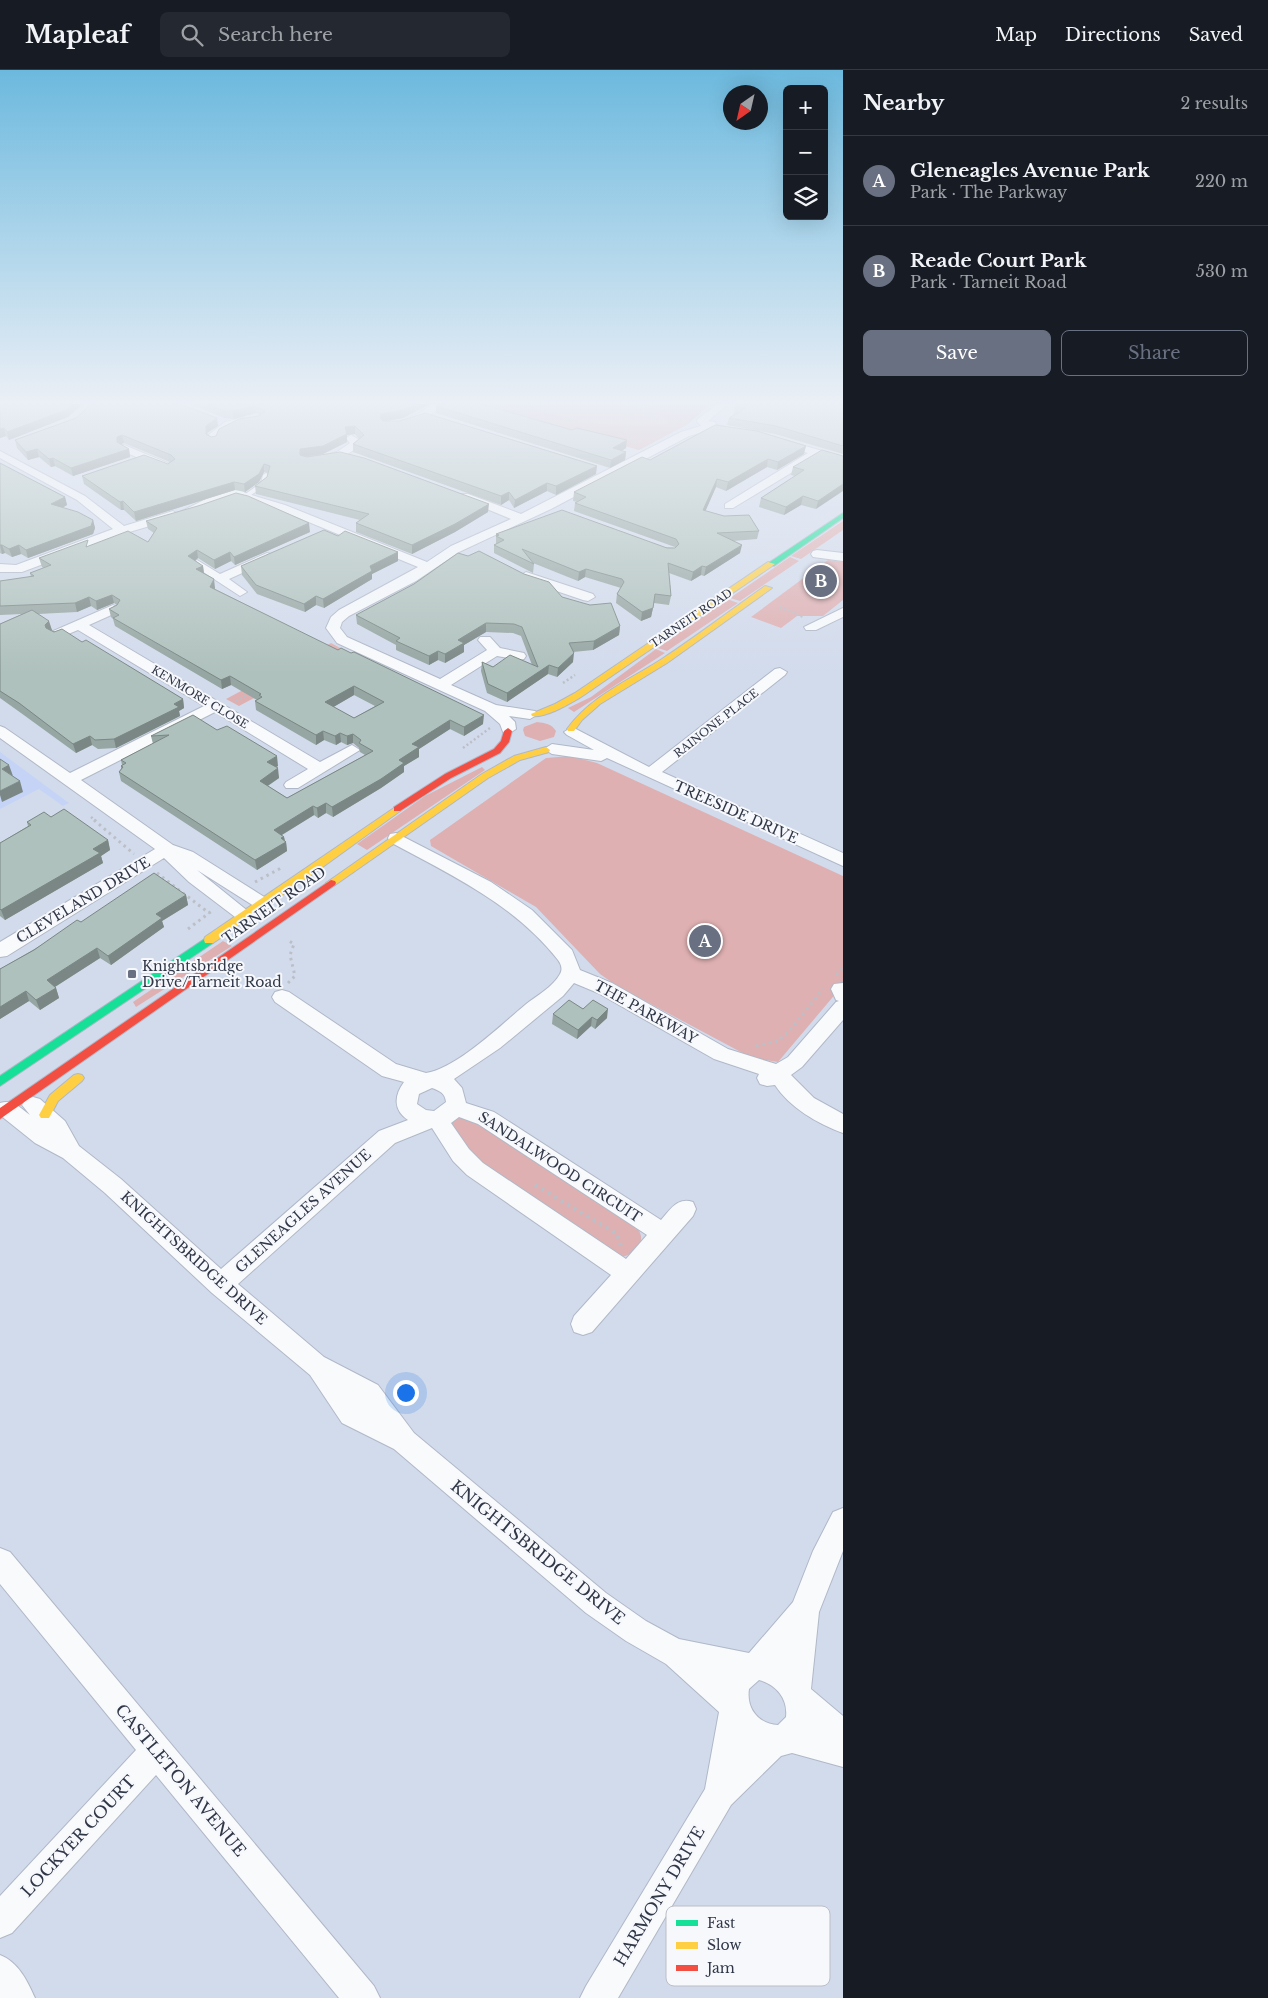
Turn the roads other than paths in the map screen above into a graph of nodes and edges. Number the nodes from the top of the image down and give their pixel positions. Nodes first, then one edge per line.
1 (72, 494) edge
2 (459, 494) edge
3 (571, 494) edge
4 (749, 494) edge
5 (248, 495) joint
6 (729, 506) dead end
7 (547, 507) junction
8 (565, 513) edge
9 (843, 515) edge
10 (522, 519) junction
11 (332, 528) junction
12 (122, 530) junction
13 (315, 535) edge
14 (832, 544) dead end
15 (459, 547) junction
16 (281, 551) edge
17 (64, 552) junction
18 (476, 553) edge
19 (817, 554) junction
20 (843, 557) edge
21 (806, 562) dead end
22 (197, 564) edge
23 (422, 564) junction
24 (0, 568) edge
25 (516, 572) edge
26 (0, 574) edge
27 (221, 578) junction
28 (776, 583) dead end
29 (240, 592) dead end
30 (588, 597) dead end
31 (113, 610) edge
32 (843, 612) edge
33 (79, 624) junction
34 (811, 627) road end
35 (56, 635) edge
36 (485, 640) dead end
37 (496, 651) junction
38 (518, 656) edge
39 (780, 672) dead end
40 (441, 685) junction
41 (220, 708) junction
42 (490, 708) junction
43 (533, 714) junction
44 (508, 730) junction
45 (0, 731) edge
46 (571, 731) junction
47 (549, 749) junction
48 (352, 750) dead end
49 (630, 764) junction
50 (320, 769) junction
51 (651, 773) junction
52 (69, 780) junction
53 (292, 785) dead end
54 (396, 838) junction
55 (167, 849) junction
56 (843, 860) edge
57 (355, 867) junction
58 (202, 874) junction
59 (267, 908) junction
60 (245, 916) junction
61 (266, 928) junction
62 (1, 950) edge
63 (570, 973) junction
64 (836, 992) edge
65 (282, 997) road end
66 (167, 998) junction
67 (142, 1031) dead end
68 (478, 1056) junction
69 (388, 1070) junction
70 (87, 1072) dead end
71 (779, 1073) junction
72 (429, 1081) junction
73 (0, 1082) edge
74 (0, 1088) edge
75 (406, 1101) junction
76 (8, 1104) edge
77 (445, 1110) junction
78 (45, 1115) junction
79 (843, 1124) edge
80 (387, 1137) junction
81 (71, 1152) junction
82 (685, 1209) dead end
83 (663, 1233) junction
84 (627, 1273) junction
85 (220, 1285) junction
86 (583, 1324) dead end
87 (843, 1522) edge
88 (0, 1562) edge
89 (804, 1612) junction
90 (676, 1654) junction
91 (754, 1667) junction
92 (798, 1694) junction
93 (735, 1708) junction
94 (843, 1737) edge
95 (782, 1739) junction
96 (843, 1751) edge
97 (156, 1752) junction
98 (720, 1794) junction
99 (0, 1920) edge
100 (0, 1972) edge
101 (17, 1998) edge
102 (362, 1998) edge
103 (598, 1998) edge

1 - 12 street
2 - 10 street
3 - 7 street
4 - 6 street
5 - 11 street
5 - 12 street
7 - 8 street
7 - 10 street
9 - 43 main road, TARNEIT ROAD
10 - 15 street
11 - 13 street
11 - 23 street
12 - 17 street
14 - 19 main road
15 - 18 street
15 - 23 street
16 - 27 street
17 - 24 street
17 - 26 street
19 - 20 street
19 - 21 main road
22 - 27 street
23 - 40 street
25 - 30 street
27 - 29 street
28 - 46 main road, TARNEIT ROAD
31 - 33 street
32 - 34 street
33 - 35 street
33 - 41 street, KENMORE CLOSE
36 - 37 street
37 - 38 street
37 - 40 street
39 - 51 street, RAINONE PLACE
40 - 42 street
41 - 50 street, KENMORE CLOSE
41 - 52 street
42 - 43 street
42 - 44 street
43 - 44 main road, TARNEIT ROAD
43 - 46 main road
44 - 47 main road
44 - 59 main road, TARNEIT ROAD
45 - 52 street
46 - 47 main road, TARNEIT ROAD
46 - 49 street, TREESIDE DRIVE
47 - 49 street, TREESIDE DRIVE
47 - 54 main road, TARNEIT ROAD
48 - 50 street
49 - 51 street, TREESIDE DRIVE
50 - 53 street
51 - 56 street, TREESIDE DRIVE
52 - 55 street
54 - 57 main road, TARNEIT ROAD
54 - 63 street
55 - 58 street
55 - 62 street, CLEVELAND DRIVE
57 - 59 main road
57 - 61 main road, TARNEIT ROAD
58 - 59 street
58 - 60 street
59 - 60 main road
59 - 61 main road
60 - 73 main road, TARNEIT ROAD
61 - 66 main road, TARNEIT ROAD
63 - 68 street
63 - 71 street, THE PARKWAY
64 - 71 street
65 - 69 street
66 - 67 main road
66 - 76 main road, TARNEIT ROAD
68 - 72 street
68 - 77 street
69 - 72 street
69 - 75 street
70 - 78 main road
71 - 79 street
72 - 75 street
72 - 77 street
74 - 76 main road
75 - 77 street
75 - 80 street, GLENEAGLES AVENUE
76 - 78 street, KNIGHTSBRIDGE DRIVE
76 - 81 street, KNIGHTSBRIDGE DRIVE
77 - 80 street, GLENEAGLES AVENUE
77 - 83 street, SANDALWOOD CIRCUIT
77 - 84 street
78 - 81 street, KNIGHTSBRIDGE DRIVE
80 - 85 street, GLENEAGLES AVENUE
81 - 85 street, KNIGHTSBRIDGE DRIVE
82 - 83 street
83 - 84 street
84 - 86 street
85 - 90 street, KNIGHTSBRIDGE DRIVE
87 - 89 street
88 - 97 street, CASTLETON AVENUE
89 - 91 street
89 - 92 street
90 - 91 street, KNIGHTSBRIDGE DRIVE
90 - 93 street, KNIGHTSBRIDGE DRIVE
91 - 92 street
91 - 93 street
92 - 94 street
92 - 95 street
93 - 95 street
93 - 98 street, HARMONY DRIVE
95 - 96 street
95 - 98 street, HARMONY DRIVE
97 - 99 street, LOCKYER COURT
97 - 102 street, CASTLETON AVENUE
98 - 103 street, HARMONY DRIVE
100 - 101 street

